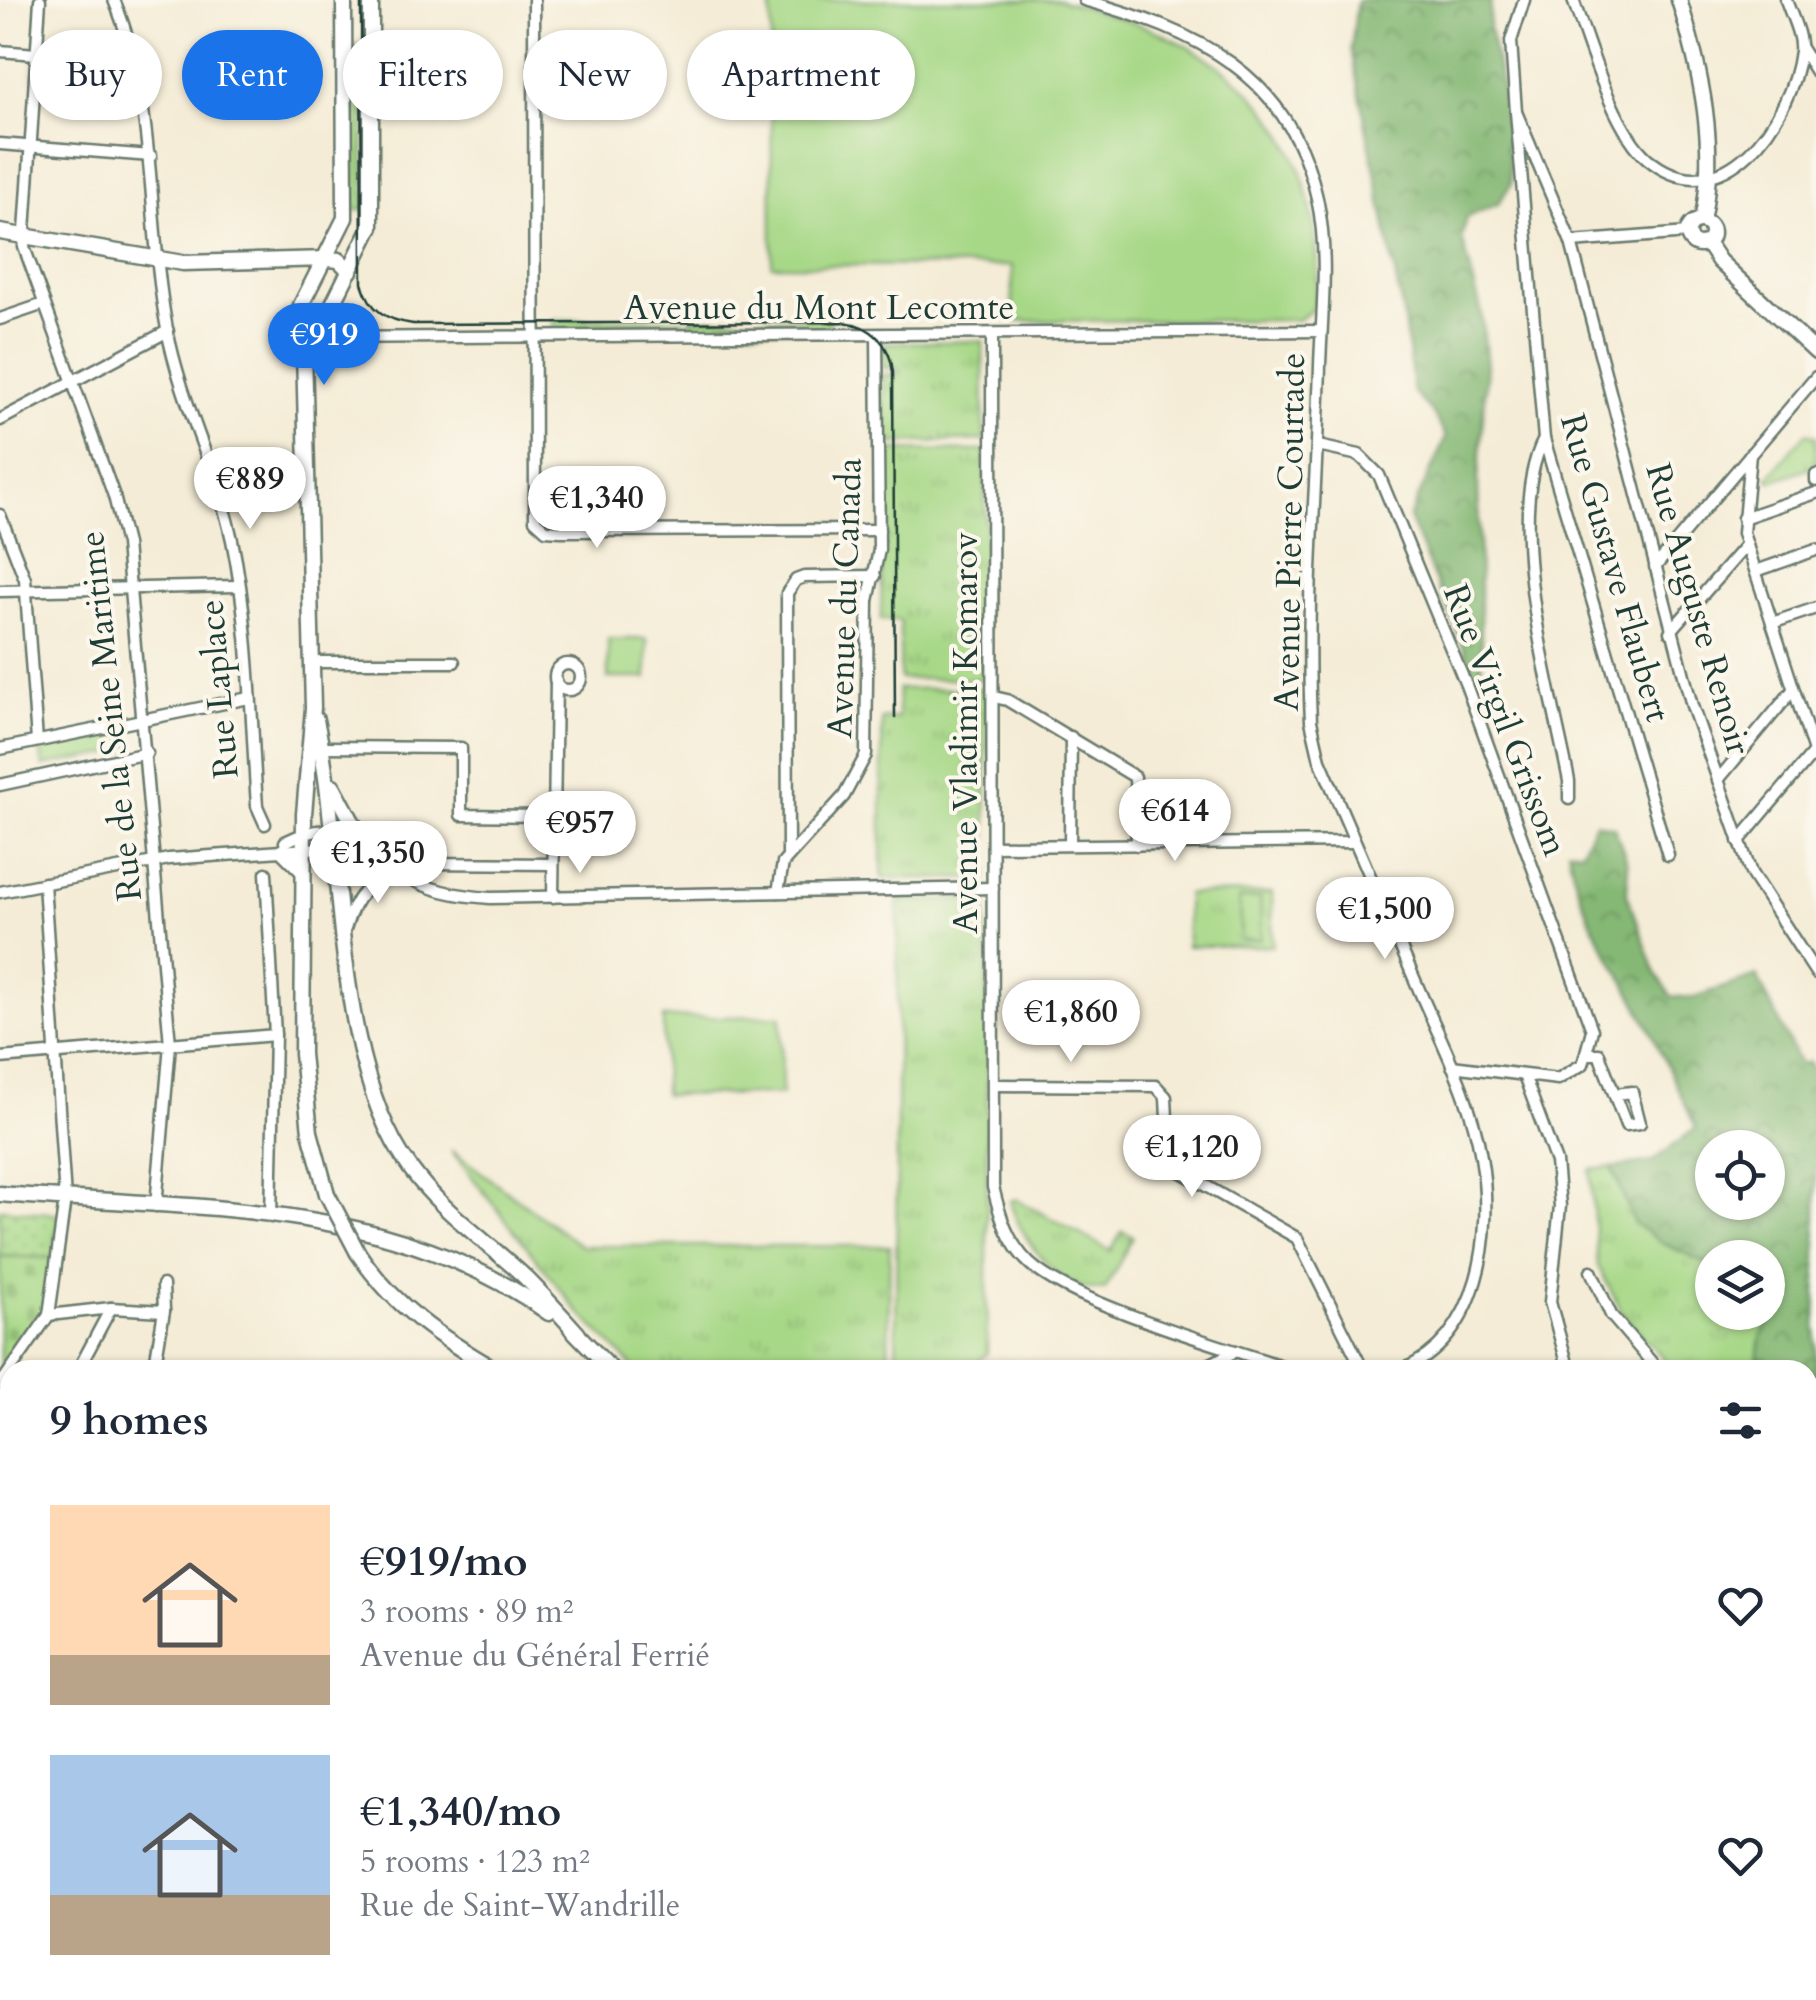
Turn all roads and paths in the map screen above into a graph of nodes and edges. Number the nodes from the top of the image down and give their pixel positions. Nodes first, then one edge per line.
1 (40, 0) edge
2 (114, 0) edge
3 (344, 0) edge
4 (371, 0) edge
5 (534, 0) edge
6 (1084, 0) edge
7 (1524, 0) edge
8 (1573, 0) edge
9 (1678, 0) edge
10 (1786, 0) edge
11 (38, 30) edge
12 (1801, 48) junction
13 (0, 52) edge
14 (30, 54) edge
15 (1816, 72) edge
16 (1516, 112) junction
17 (31, 120) edge
18 (0, 144) edge
19 (29, 146) junction
20 (151, 156) junction
21 (1708, 180) junction
22 (1702, 220) junction
23 (0, 232) edge
24 (1688, 233) junction
25 (24, 234) junction
26 (1572, 242) junction
27 (1707, 243) junction
28 (156, 259) junction
29 (323, 259) junction
30 (350, 271) junction
31 (44, 304) junction
32 (0, 319) edge
33 (168, 332) junction
34 (1321, 332) junction
35 (877, 336) junction
36 (992, 336) junction
37 (534, 337) junction
38 (316, 338) junction
39 (301, 344) junction
40 (1816, 352) edge
41 (1816, 377) edge
42 (73, 382) junction
43 (0, 420) edge
44 (1544, 439) junction
45 (1318, 446) junction
46 (1750, 454) junction
47 (1816, 493) edge
48 (0, 515) edge
49 (1743, 518) junction
50 (879, 530) junction
51 (1747, 544) junction
52 (1816, 550) edge
53 (1655, 567) junction
54 (1756, 572) junction
55 (875, 576) junction
56 (238, 586) junction
57 (132, 588) junction
58 (26, 590) junction
59 (0, 591) edge
60 (1816, 608) edge
61 (1772, 623) junction
62 (1670, 632) junction
63 (312, 662) junction
64 (454, 662) dead end
65 (556, 680) dead end
66 (1792, 690) junction
67 (994, 697) junction
68 (249, 698) junction
69 (313, 708) junction
70 (144, 720) junction
71 (1072, 737) junction
72 (36, 741) junction
73 (322, 747) junction
74 (0, 749) edge
75 (147, 753) junction
76 (1815, 755) edge
77 (330, 780) junction
78 (1718, 780) junction
79 (0, 784) edge
80 (1568, 800) dead end
81 (304, 814) junction
82 (552, 816) junction
83 (264, 824) dead end
84 (333, 830) junction
85 (304, 833) junction
86 (360, 838) junction
87 (408, 840) dead end
88 (1739, 841) junction
89 (1355, 842) junction
90 (1137, 845) junction
91 (994, 846) junction
92 (1070, 846) junction
93 (335, 847) junction
94 (281, 848) junction
95 (304, 850) junction
96 (788, 855) junction
97 (1668, 855) dead end
98 (381, 859) junction
99 (156, 860) junction
100 (552, 864) junction
101 (304, 871) junction
102 (266, 873) dead end
103 (412, 880) junction
104 (44, 883) junction
105 (993, 888) junction
106 (0, 892) edge
107 (778, 892) junction
108 (553, 897) junction
109 (345, 930) junction
110 (1812, 956) edge
111 (1816, 973) edge
112 (275, 1035) junction
113 (170, 1044) junction
114 (55, 1053) junction
115 (1589, 1054) junction
116 (0, 1058) edge
117 (1452, 1066) junction
118 (1525, 1078) junction
119 (994, 1085) junction
120 (1616, 1094) dead end
121 (0, 1194) edge
122 (64, 1200) junction
123 (156, 1206) junction
124 (271, 1216) junction
125 (1590, 1272) dead end
126 (162, 1285) dead end
127 (111, 1308) junction
128 (164, 1311) junction
129 (48, 1315) junction
130 (578, 1334) junction
131 (1236, 1351) junction
132 (17, 1360) edge
133 (83, 1360) edge
134 (156, 1360) edge
135 (480, 1360) edge
136 (603, 1360) edge
137 (1218, 1360) edge
138 (1263, 1360) edge
139 (1358, 1360) edge
140 (1426, 1360) edge
141 (1566, 1360) edge
142 (1649, 1360) edge

1 - 11 street, Rue de la Seine Maritime
2 - 20 street, Rue Laplace
3 - 29 street
4 - 30 street
5 - 37 street
6 - 34 street, Avenue Pierre Courtade
7 - 16 street, Rue Gustave Flaubert
8 - 21 street
9 - 21 street
10 - 12 street
12 - 15 street
12 - 21 street
13 - 14 street
16 - 26 street, Rue Auguste Renoir
16 - 44 street, Rue Gustave Flaubert
17 - 19 street, Rue de la Seine Maritime
18 - 19 street
19 - 20 street
19 - 25 street, Rue de la Seine Maritime
20 - 28 street, Rue Laplace
21 - 22 street
22 - 24 street
22 - 27 street
23 - 25 street
24 - 26 street
24 - 27 street
25 - 28 street
25 - 31 street, Rue de la Seine Maritime
26 - 53 street, Rue Auguste Renoir
27 - 40 street
28 - 29 street
28 - 33 street, Rue Laplace
29 - 30 street
29 - 39 street
30 - 38 street
31 - 32 street
31 - 42 street, Rue de la Seine Maritime
33 - 42 street
33 - 56 street, Rue Laplace
34 - 36 street, Avenue du Mont Lecomte
34 - 45 street, Avenue Pierre Courtade
35 - 36 street, Avenue du Mont Lecomte
35 - 37 street, Avenue du Mont Lecomte
35 - 50 street, Avenue du Canada
36 - 67 street, Avenue Vladimir Komarov
37 - 38 street, Avenue du Mont Lecomte
37 - 50 street
38 - 39 street
39 - 63 street
41 - 46 street
42 - 43 street
42 - 57 street, Rue de la Seine Maritime
44 - 80 street
44 - 97 street, Rue Gustave Flaubert
45 - 89 street, Avenue Pierre Courtade
45 - 115 street, Rue Virgil Grissom
46 - 49 street
46 - 53 street
47 - 49 street
48 - 58 street
49 - 51 street
50 - 55 street, Avenue du Canada
51 - 54 street
51 - 62 street
52 - 54 street
53 - 62 street, Rue Auguste Renoir
54 - 61 street
55 - 96 street, Avenue du Canada
55 - 96 street
56 - 57 street
56 - 68 street, Rue Laplace
57 - 58 street
57 - 70 street, Rue de la Seine Maritime
58 - 59 street
58 - 72 street
60 - 61 street
61 - 66 street
62 - 78 street, Rue Auguste Renoir
63 - 64 street
63 - 69 street
65 - 82 street
66 - 76 street
66 - 78 street
67 - 71 street
67 - 91 street, Avenue Vladimir Komarov
68 - 70 street
68 - 83 street, Rue Laplace
69 - 73 street
69 - 81 street
70 - 72 street
70 - 75 street, Rue de la Seine Maritime
71 - 90 street
71 - 92 street
72 - 74 street
73 - 77 street
73 - 82 street
75 - 79 street
75 - 99 street, Rue de la Seine Maritime
76 - 88 street
77 - 84 street
77 - 86 street
78 - 88 street, Rue Auguste Renoir
81 - 85 street
81 - 94 street
82 - 100 street
84 - 85 street
84 - 86 street
84 - 93 street
85 - 94 street
85 - 95 street
86 - 98 street
87 - 100 street
88 - 110 street, Rue Auguste Renoir
89 - 90 street
89 - 117 street, Avenue Pierre Courtade
90 - 92 street
91 - 92 street
91 - 105 street, Avenue Vladimir Komarov
93 - 95 street
93 - 98 street
93 - 109 street
94 - 95 street
94 - 99 street
94 - 101 street
95 - 101 street
96 - 107 street, Avenue du Canada
98 - 103 street
99 - 104 street
99 - 113 street, Rue de la Seine Maritime
100 - 108 street
101 - 135 street, bridge
102 - 112 street
103 - 108 street
103 - 109 street
104 - 106 street
104 - 114 street
105 - 107 street
105 - 119 street, Avenue Vladimir Komarov
107 - 108 street
109 - 130 street
110 - 111 street, Rue Auguste Renoir
112 - 113 street
112 - 124 street
113 - 114 street
113 - 123 street, Rue de la Seine Maritime
114 - 116 street
114 - 122 street
115 - 118 street
115 - 120 street, Rue Virgil Grissom
117 - 118 street
117 - 140 street, Avenue Pierre Courtade
118 - 141 street
119 - 131 street, Avenue Vladimir Komarov
119 - 139 street
121 - 122 street
122 - 123 street
122 - 129 street
123 - 124 street
124 - 130 street
125 - 142 street
126 - 128 street
127 - 128 street
127 - 129 street
127 - 133 street
128 - 134 street
129 - 132 street
130 - 136 street
131 - 137 street
131 - 138 street

